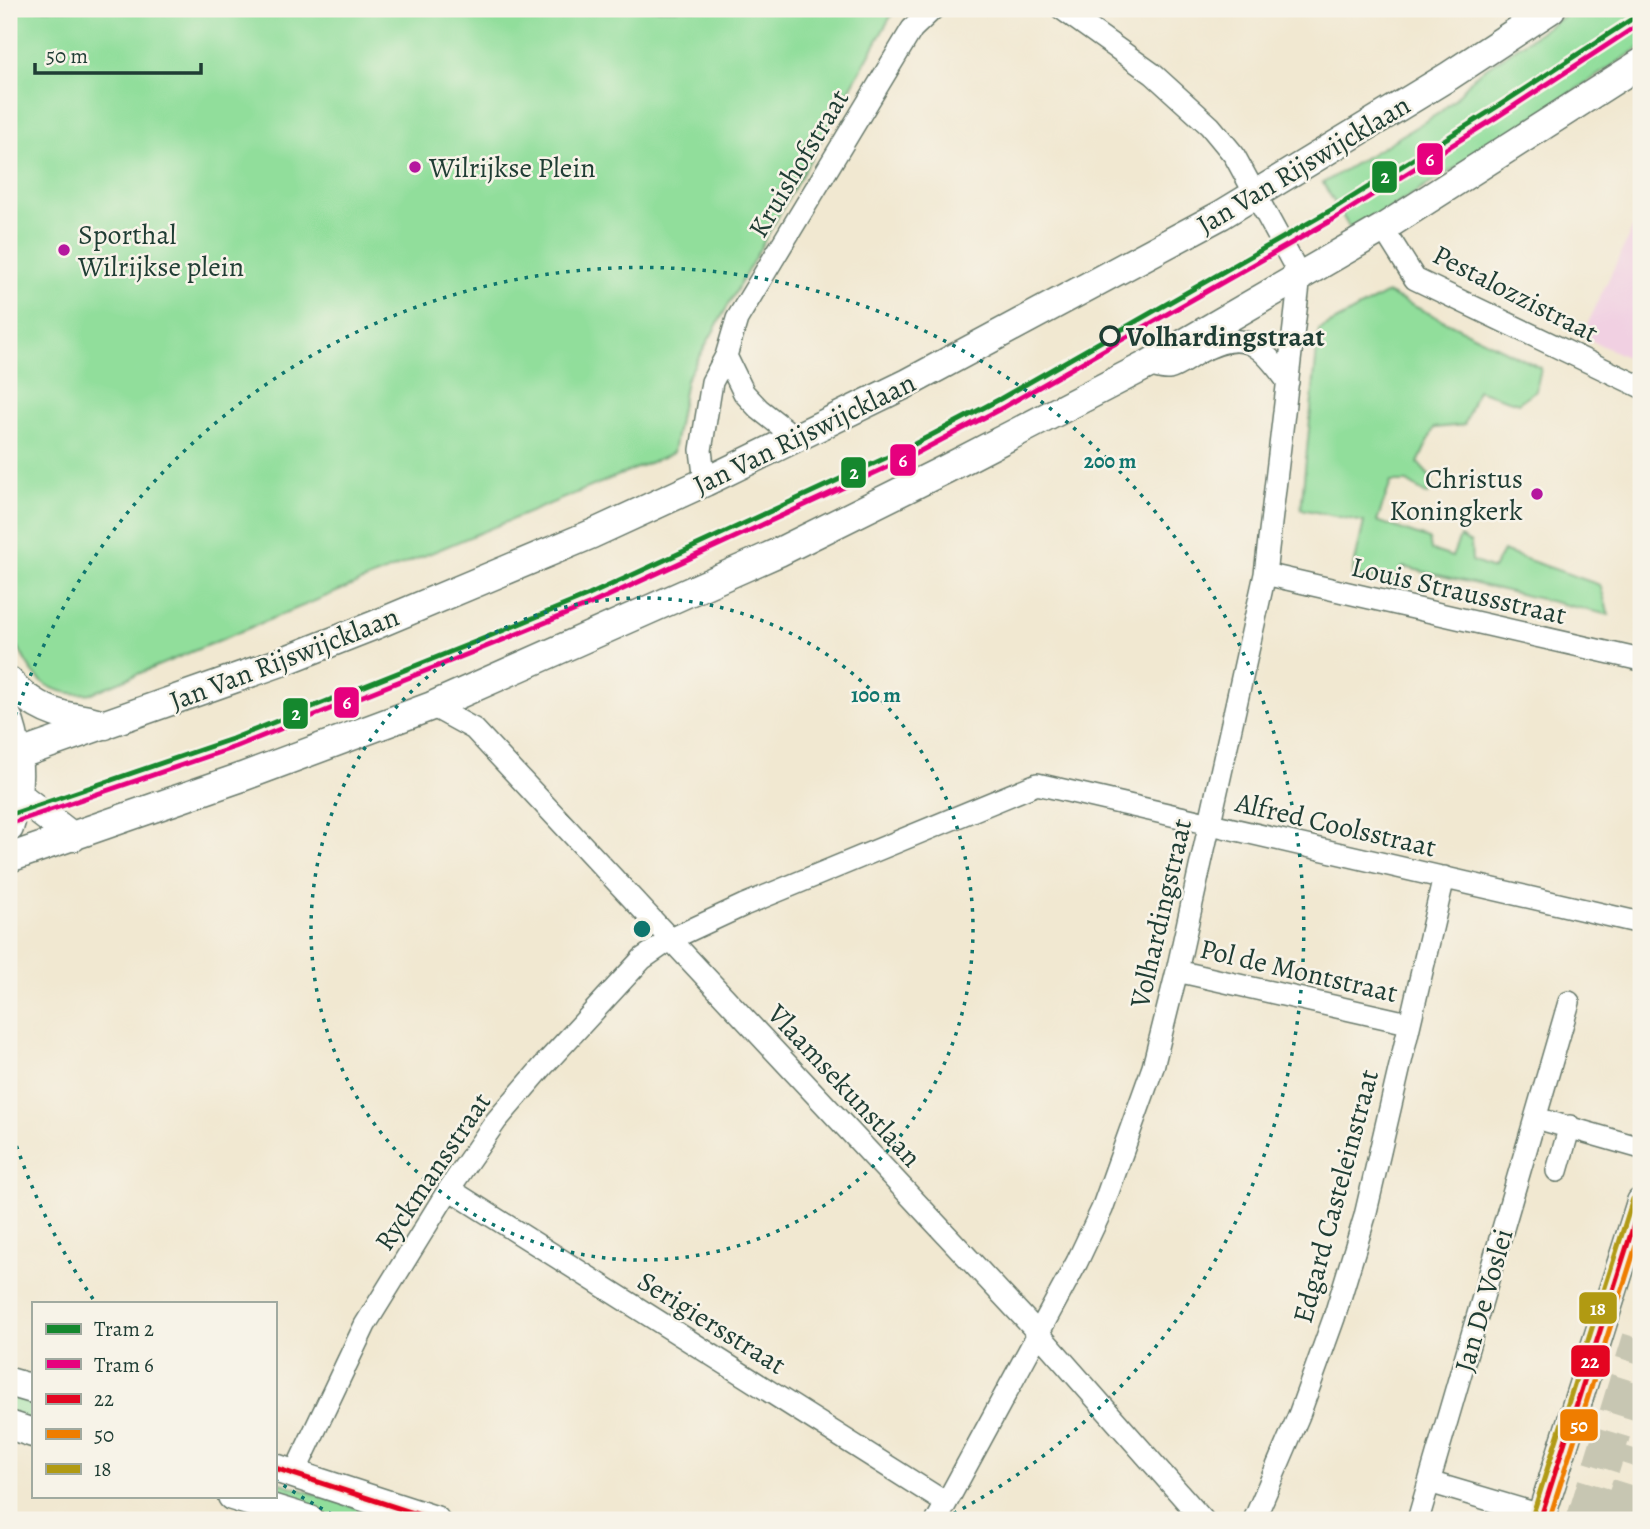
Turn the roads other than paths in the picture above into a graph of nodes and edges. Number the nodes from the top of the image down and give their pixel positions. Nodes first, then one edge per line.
1 (933, 9) edge
2 (1062, 9) edge
3 (1551, 9) edge
4 (1641, 63) edge
5 (1256, 194) junction
6 (1383, 228) junction
7 (1300, 276) junction
8 (726, 356) junction
9 (1147, 365) junction
10 (1287, 382) junction
11 (1641, 387) edge
12 (796, 438) junction
13 (705, 482) junction
14 (1265, 574) junction
15 (1641, 660) edge
16 (9, 681) edge
17 (432, 706) junction
18 (9, 720) edge
19 (105, 725) junction
20 (13, 757) edge
21 (13, 789) edge
22 (1210, 824) junction
23 (9, 828) edge
24 (73, 837) junction
25 (9, 858) edge
26 (1444, 877) junction
27 (1641, 923) edge
28 (671, 939) junction
29 (1177, 971) junction
30 (1569, 1002) dead end
31 (1408, 1023) junction
32 (1536, 1118) junction
33 (1570, 1126) junction
34 (1641, 1148) edge
35 (1557, 1171) dead end
36 (449, 1189) junction
37 (1641, 1202) edge
38 (1039, 1334) junction
39 (9, 1382) edge
40 (32, 1389) edge
41 (9, 1425) edge
42 (32, 1433) edge
43 (284, 1471) edge
44 (1429, 1482) junction
45 (238, 1498) edge
46 (942, 1511) edge
47 (390, 1513) edge
48 (1541, 1518) edge
49 (310, 1520) edge
50 (435, 1520) edge
51 (1203, 1520) edge
52 (1254, 1520) edge
53 (1418, 1520) edge

1 - 8 street, Kruishofstraat
2 - 5 street
3 - 5 main road, Jan Van Rijswijcklaan
4 - 6 main road
5 - 7 street
5 - 12 main road, Jan Van Rijswijcklaan
6 - 7 main road
6 - 11 street, Pestalozzistraat
7 - 9 main road
7 - 10 street, Volhardingstraat
8 - 12 street
8 - 13 street, Kruishofstraat
9 - 10 street
9 - 17 main road
10 - 14 street, Volhardingstraat
12 - 13 main road, Jan Van Rijswijcklaan
13 - 19 main road, Jan Van Rijswijcklaan
14 - 15 street, Louis Straussstraat
14 - 22 street, Volhardingstraat
16 - 19 main road
17 - 24 main road
17 - 28 street, Vlaamsekunstlaan
18 - 20 main road
19 - 20 main road, Jan Van Rijswijcklaan
20 - 21 main road
21 - 23 main road
21 - 24 main road
22 - 26 street, Alfred Coolsstraat
22 - 28 street, Alfred Coolsstraat
22 - 29 street, Volhardingstraat
24 - 25 main road
26 - 27 street, Alfred Coolsstraat
26 - 31 street, Edgard Casteleinstraat
28 - 36 street, Ryckmansstraat
28 - 38 street, Vlaamsekunstlaan
29 - 31 street, Pol de Montstraat
29 - 38 street, Volhardingstraat
30 - 32 street, Jan De Voslei
31 - 52 street, Edgard Casteleinstraat
32 - 33 street
32 - 44 street, Jan De Voslei
33 - 34 street
33 - 35 street
36 - 43 street, Ryckmansstraat
36 - 46 street, Serigiersstraat
37 - 48 main road
38 - 46 street, Volhardingstraat
38 - 51 street, Vlaamsekunstlaan
39 - 40 main road
41 - 42 main road
43 - 47 main road
44 - 48 street
44 - 53 street, Jan De Voslei
45 - 49 main road
47 - 50 main road

